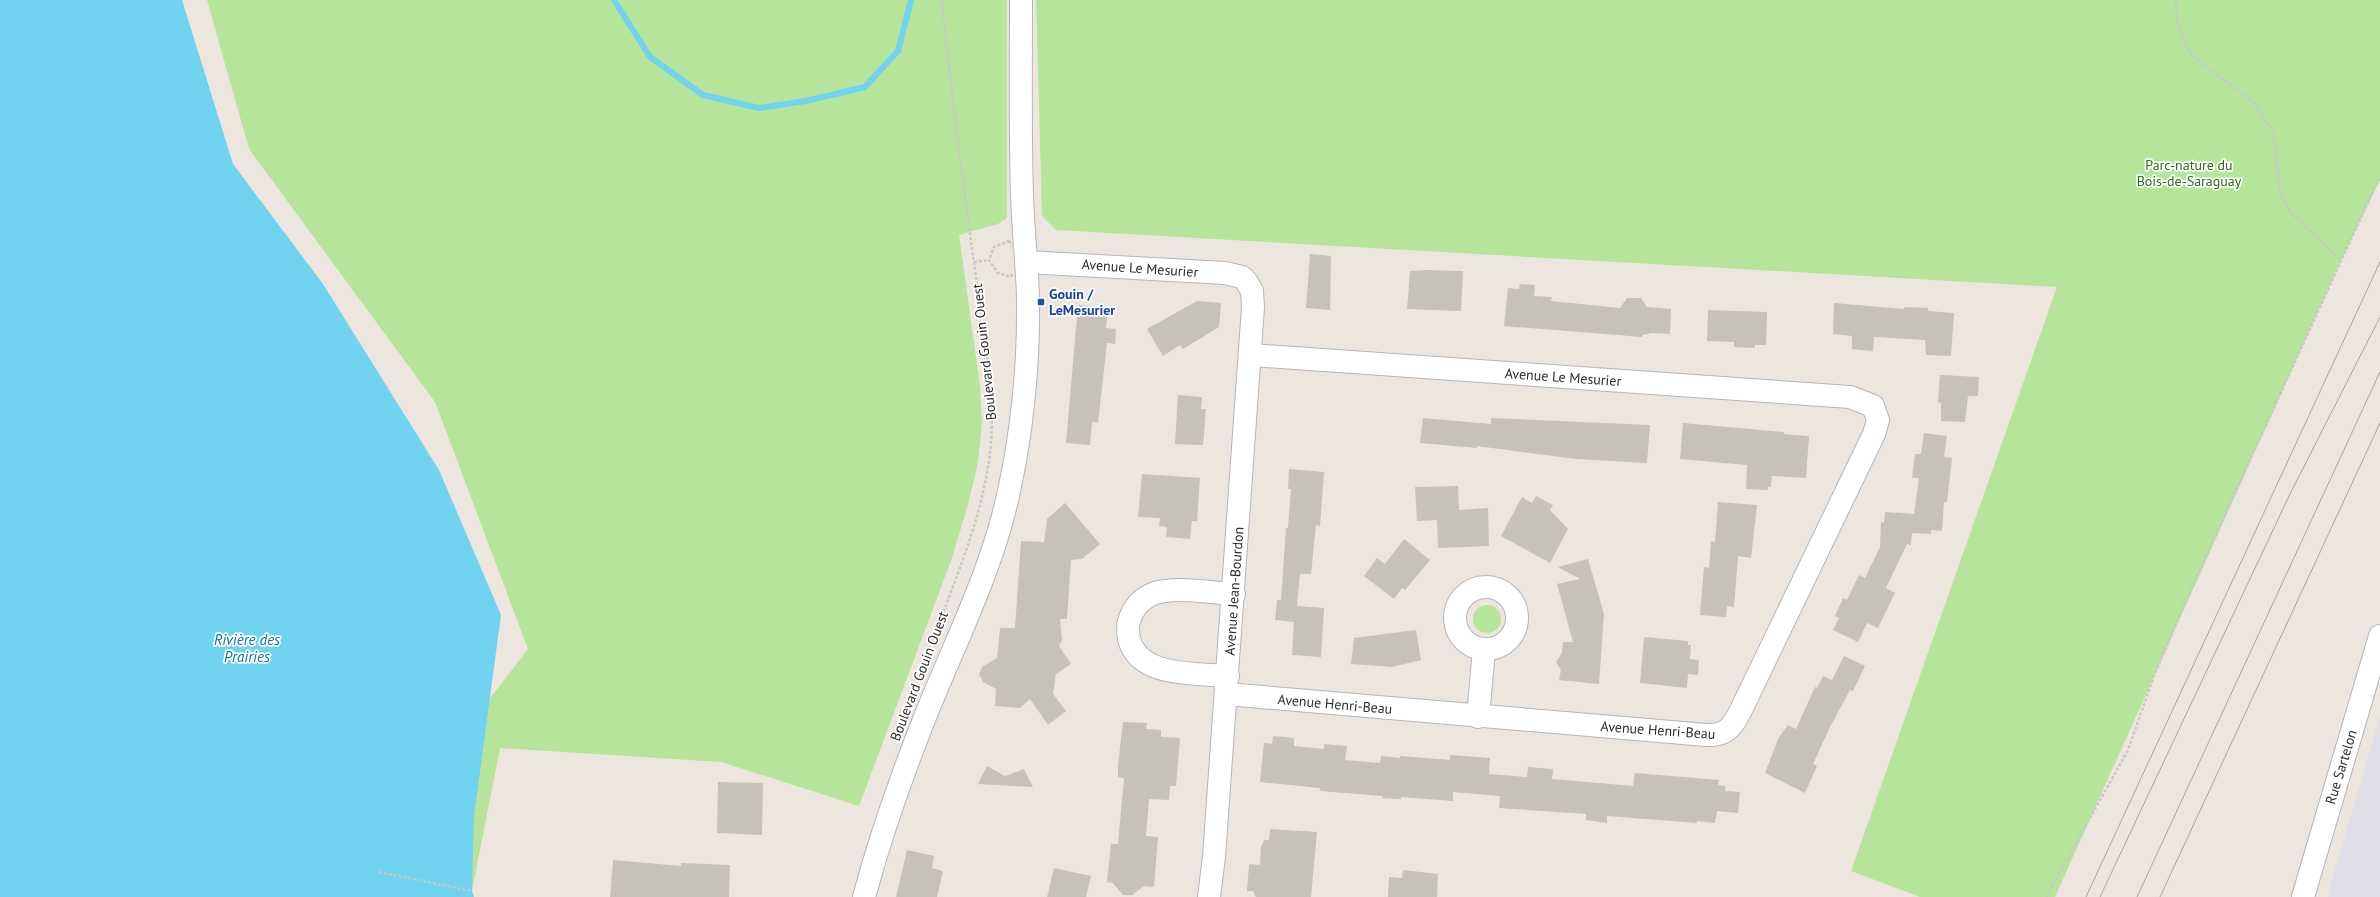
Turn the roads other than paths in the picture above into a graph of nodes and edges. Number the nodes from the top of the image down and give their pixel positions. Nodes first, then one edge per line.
1 (1021, 0) edge
2 (1026, 262) junction
3 (1250, 285) joint
4 (1251, 355) junction
5 (1873, 406) joint
6 (1234, 594) junction
7 (2380, 636) edge
8 (1484, 650) dead end
9 (1227, 685) junction
10 (1478, 717) junction
11 (864, 897) edge
12 (1209, 897) edge
13 (2303, 897) edge

1 - 2 street, Boulevard Gouin Ouest
2 - 3 street, Avenue Le Mesurier
2 - 11 street, Boulevard Gouin Ouest
3 - 4 street, Avenue Jean-Bourdon
4 - 5 street, Avenue Le Mesurier
4 - 6 street, Avenue Jean-Bourdon
5 - 10 street, Avenue Henri-Beau
6 - 9 street, Avenue Jean-Bourdon
6 - 9 street, Avenue Henri-Beau
7 - 13 street, Rue Sartelon
8 - 10 street
9 - 10 street, Avenue Henri-Beau
9 - 12 street, Avenue Jean-Bourdon

